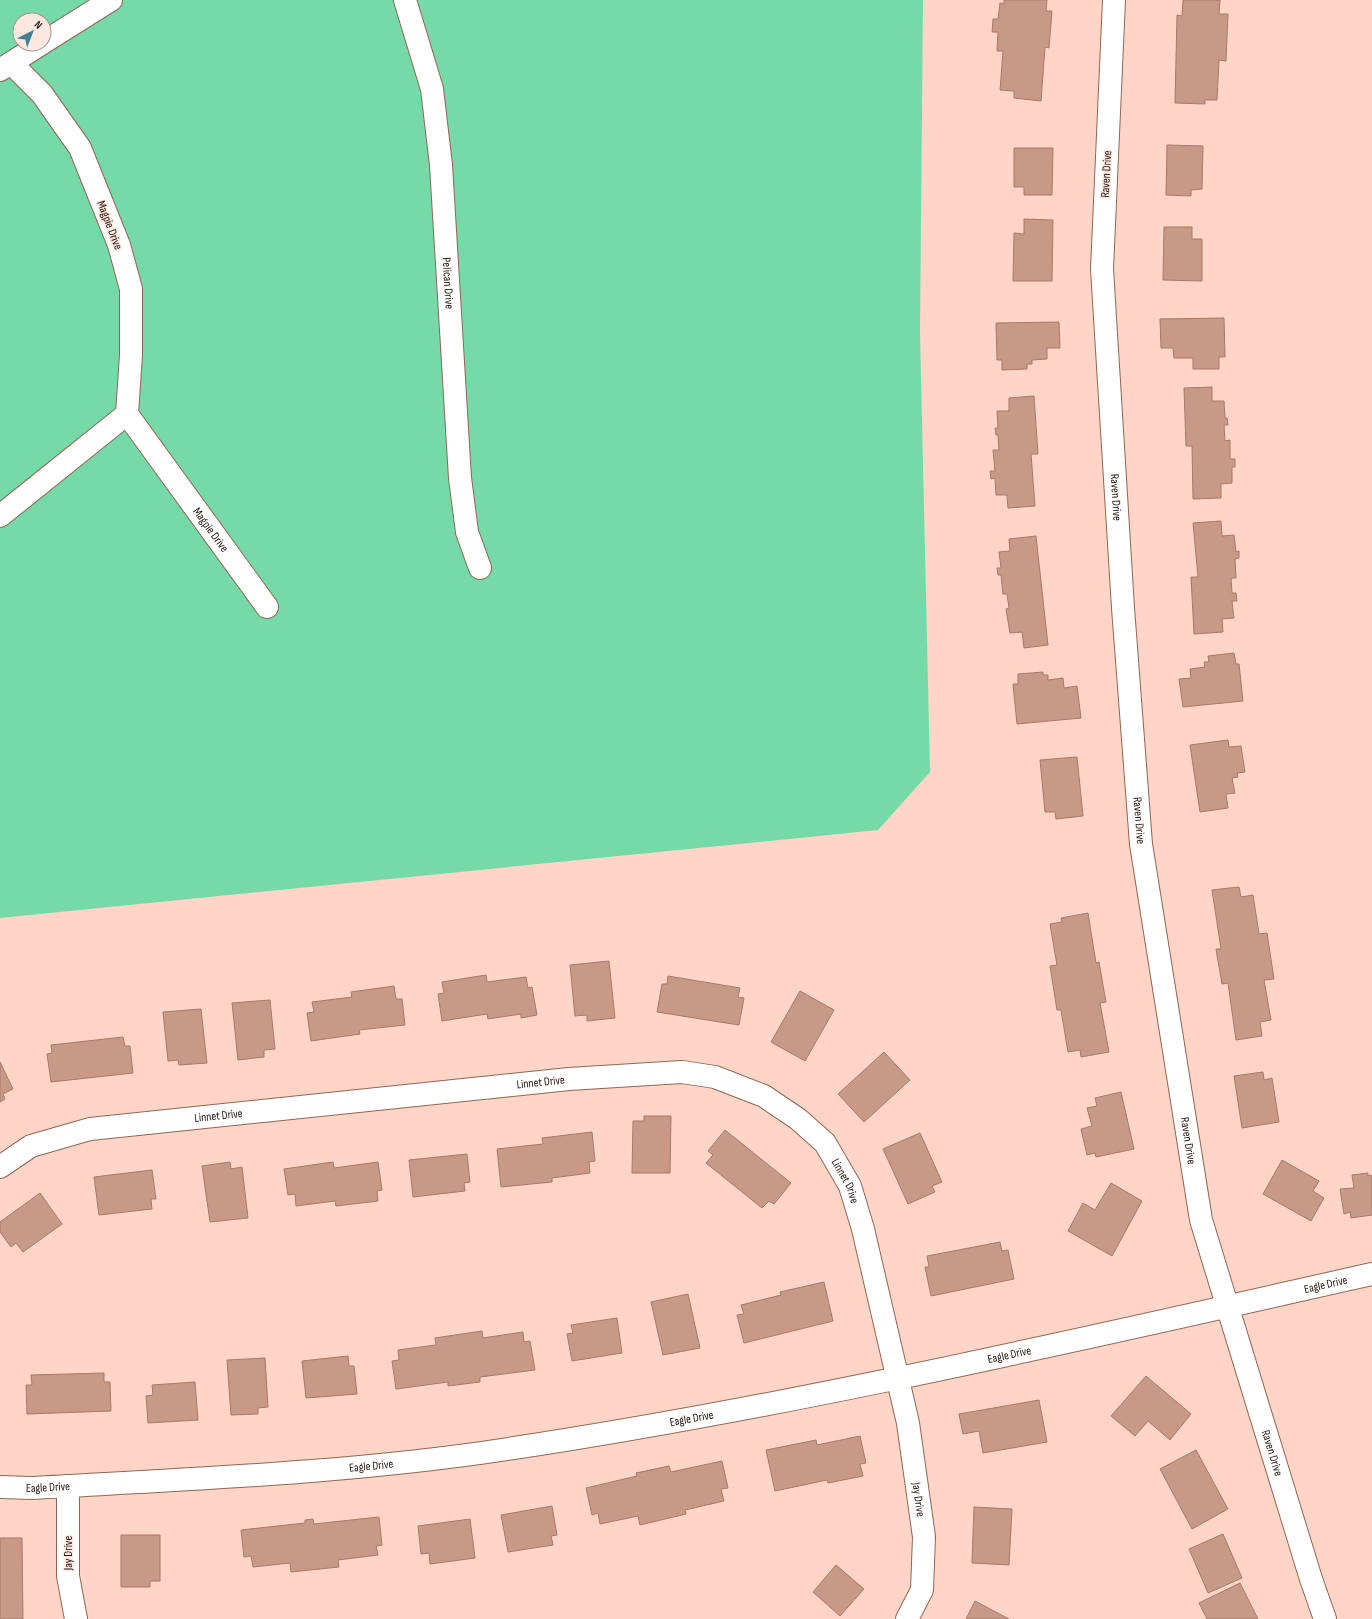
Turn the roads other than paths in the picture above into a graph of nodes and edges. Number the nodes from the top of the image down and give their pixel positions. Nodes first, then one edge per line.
1 (111, 0) edge
2 (405, 0) edge
3 (1114, 0) edge
4 (52, 37) edge
5 (28, 52) edge
6 (6, 66) edge
7 (128, 414) junction
8 (0, 516) edge
9 (480, 568) dead end
10 (266, 607) dead end
11 (0, 1167) edge
12 (1372, 1274) edge
13 (1227, 1307) junction
14 (898, 1378) junction
15 (68, 1486) junction
16 (0, 1487) edge
17 (76, 1619) edge
18 (907, 1619) edge
19 (1325, 1619) edge

1 - 4 street
2 - 9 street, Pelican Drive
3 - 13 street, Raven Drive
5 - 6 street
6 - 7 street, Magpie Drive
7 - 8 street
7 - 10 street, Magpie Drive
11 - 14 street, Linnet Drive
12 - 13 street, Eagle Drive
13 - 14 street, Eagle Drive
13 - 19 street, Raven Drive
14 - 15 street, Eagle Drive
14 - 18 street, Jay Drive
15 - 16 street, Eagle Drive
15 - 17 street, Jay Drive

